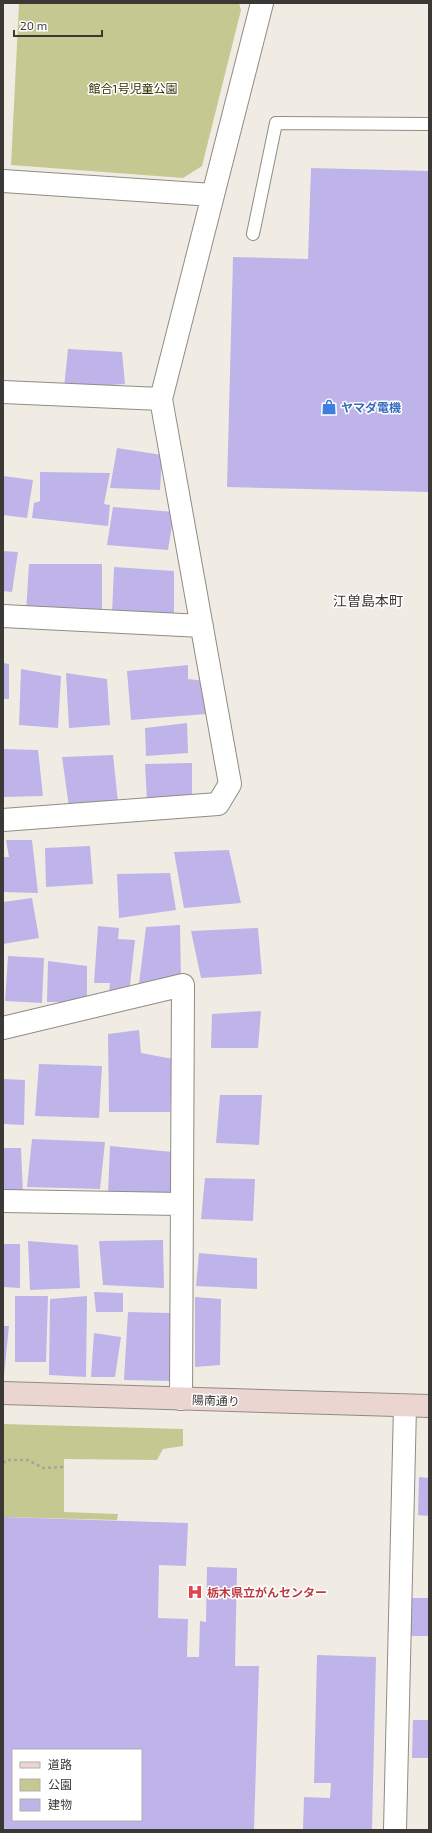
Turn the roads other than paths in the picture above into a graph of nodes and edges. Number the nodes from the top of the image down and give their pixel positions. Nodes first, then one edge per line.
1 (262, 3) edge
2 (429, 124) edge
3 (3, 181) edge
4 (213, 195) junction
5 (252, 234) dead end
6 (3, 392) edge
7 (161, 399) junction
8 (3, 616) edge
9 (202, 626) junction
10 (3, 820) edge
11 (3, 1028) edge
12 (3, 1200) edge
13 (181, 1204) junction
14 (3, 1393) edge
15 (181, 1399) junction
16 (405, 1406) junction
17 (429, 1406) edge
18 (395, 1830) edge

1 - 4 street
2 - 5 lane
3 - 4 street
4 - 7 street
6 - 7 street
7 - 9 street
8 - 9 street
9 - 10 street
11 - 13 street
12 - 13 street
13 - 15 street
14 - 15 street, 陽南通り
15 - 16 street, 陽南通り
16 - 17 street, 陽南通り
16 - 18 street

